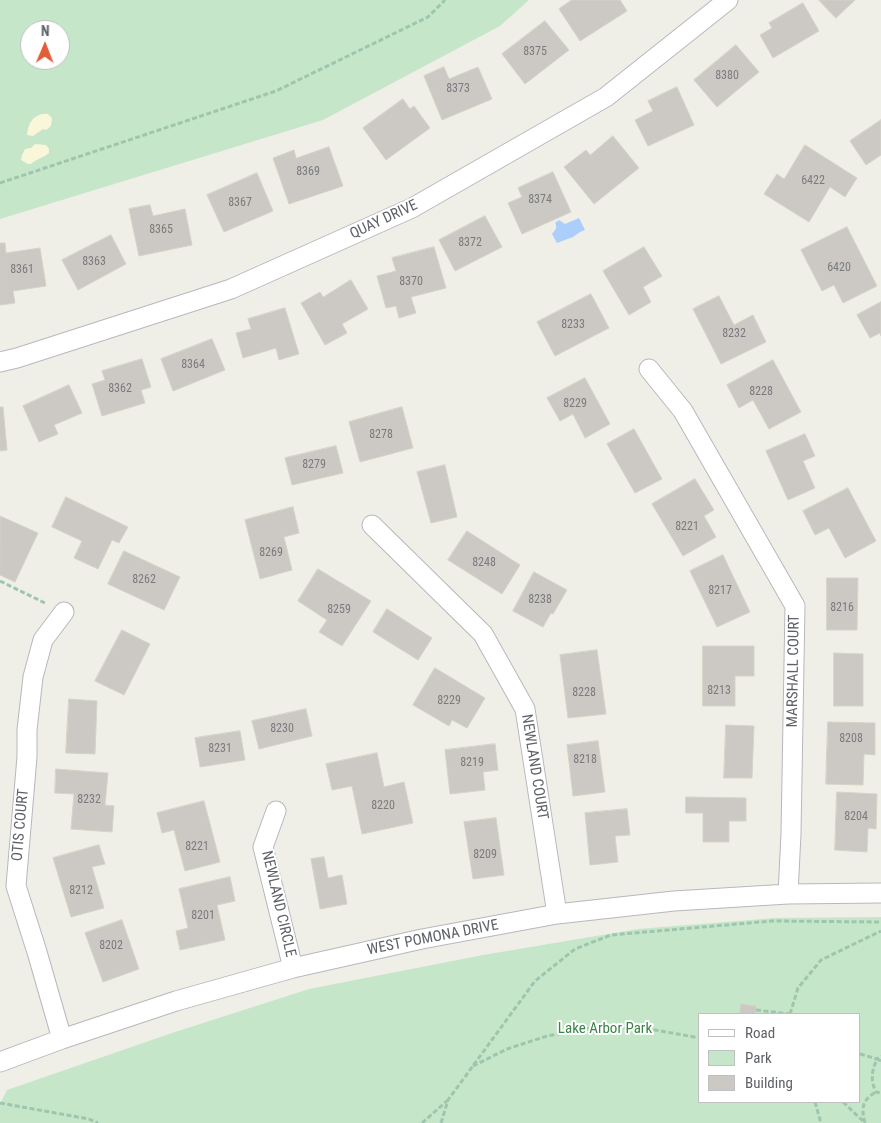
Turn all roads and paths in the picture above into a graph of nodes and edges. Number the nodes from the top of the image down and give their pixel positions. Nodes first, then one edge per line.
1 (446, 0) edge
2 (728, 0) edge
3 (0, 183) edge
4 (0, 362) edge
5 (649, 369) dead end
6 (372, 525) dead end
7 (0, 581) edge
8 (64, 612) joint
9 (276, 811) dead end
10 (881, 893) edge
11 (788, 894) junction
12 (557, 914) junction
13 (881, 922) edge
14 (881, 931) edge
15 (292, 968) junction
16 (756, 1010) dead end
17 (782, 1013) edge
18 (790, 1013) edge
19 (698, 1038) edge
20 (62, 1039) junction
21 (861, 1054) edge
22 (881, 1056) edge
23 (879, 1060) edge
24 (0, 1062) edge
25 (472, 1066) junction
26 (876, 1092) junction
27 (881, 1093) edge
28 (448, 1100) junction
29 (0, 1103) edge
30 (815, 1103) edge
31 (844, 1103) edge
32 (856, 1113) junction
33 (862, 1113) junction
34 (98, 1123) edge
35 (422, 1123) edge
36 (441, 1123) edge
37 (822, 1123) edge

1 - 3 path
2 - 4 street, QUAY DRIVE
5 - 11 street, MARSHALL COURT
6 - 12 street, NEWLAND COURT
7 - 8 path
8 - 20 street, OTIS COURT
9 - 15 street, NEWLAND CIRCLE
10 - 11 street, WEST POMONA DRIVE
11 - 12 street, WEST POMONA DRIVE
12 - 15 street, WEST POMONA DRIVE
13 - 25 path
14 - 18 path
15 - 20 street, WEST POMONA DRIVE
16 - 17 path
19 - 25 path
20 - 24 street, WEST POMONA DRIVE
21 - 23 path
22 - 23 path
23 - 26 path
25 - 28 path
26 - 27 path
26 - 33 path
28 - 35 path
28 - 36 path
29 - 34 path
30 - 37 path
31 - 32 path
32 - 33 path
32 - 33 path

